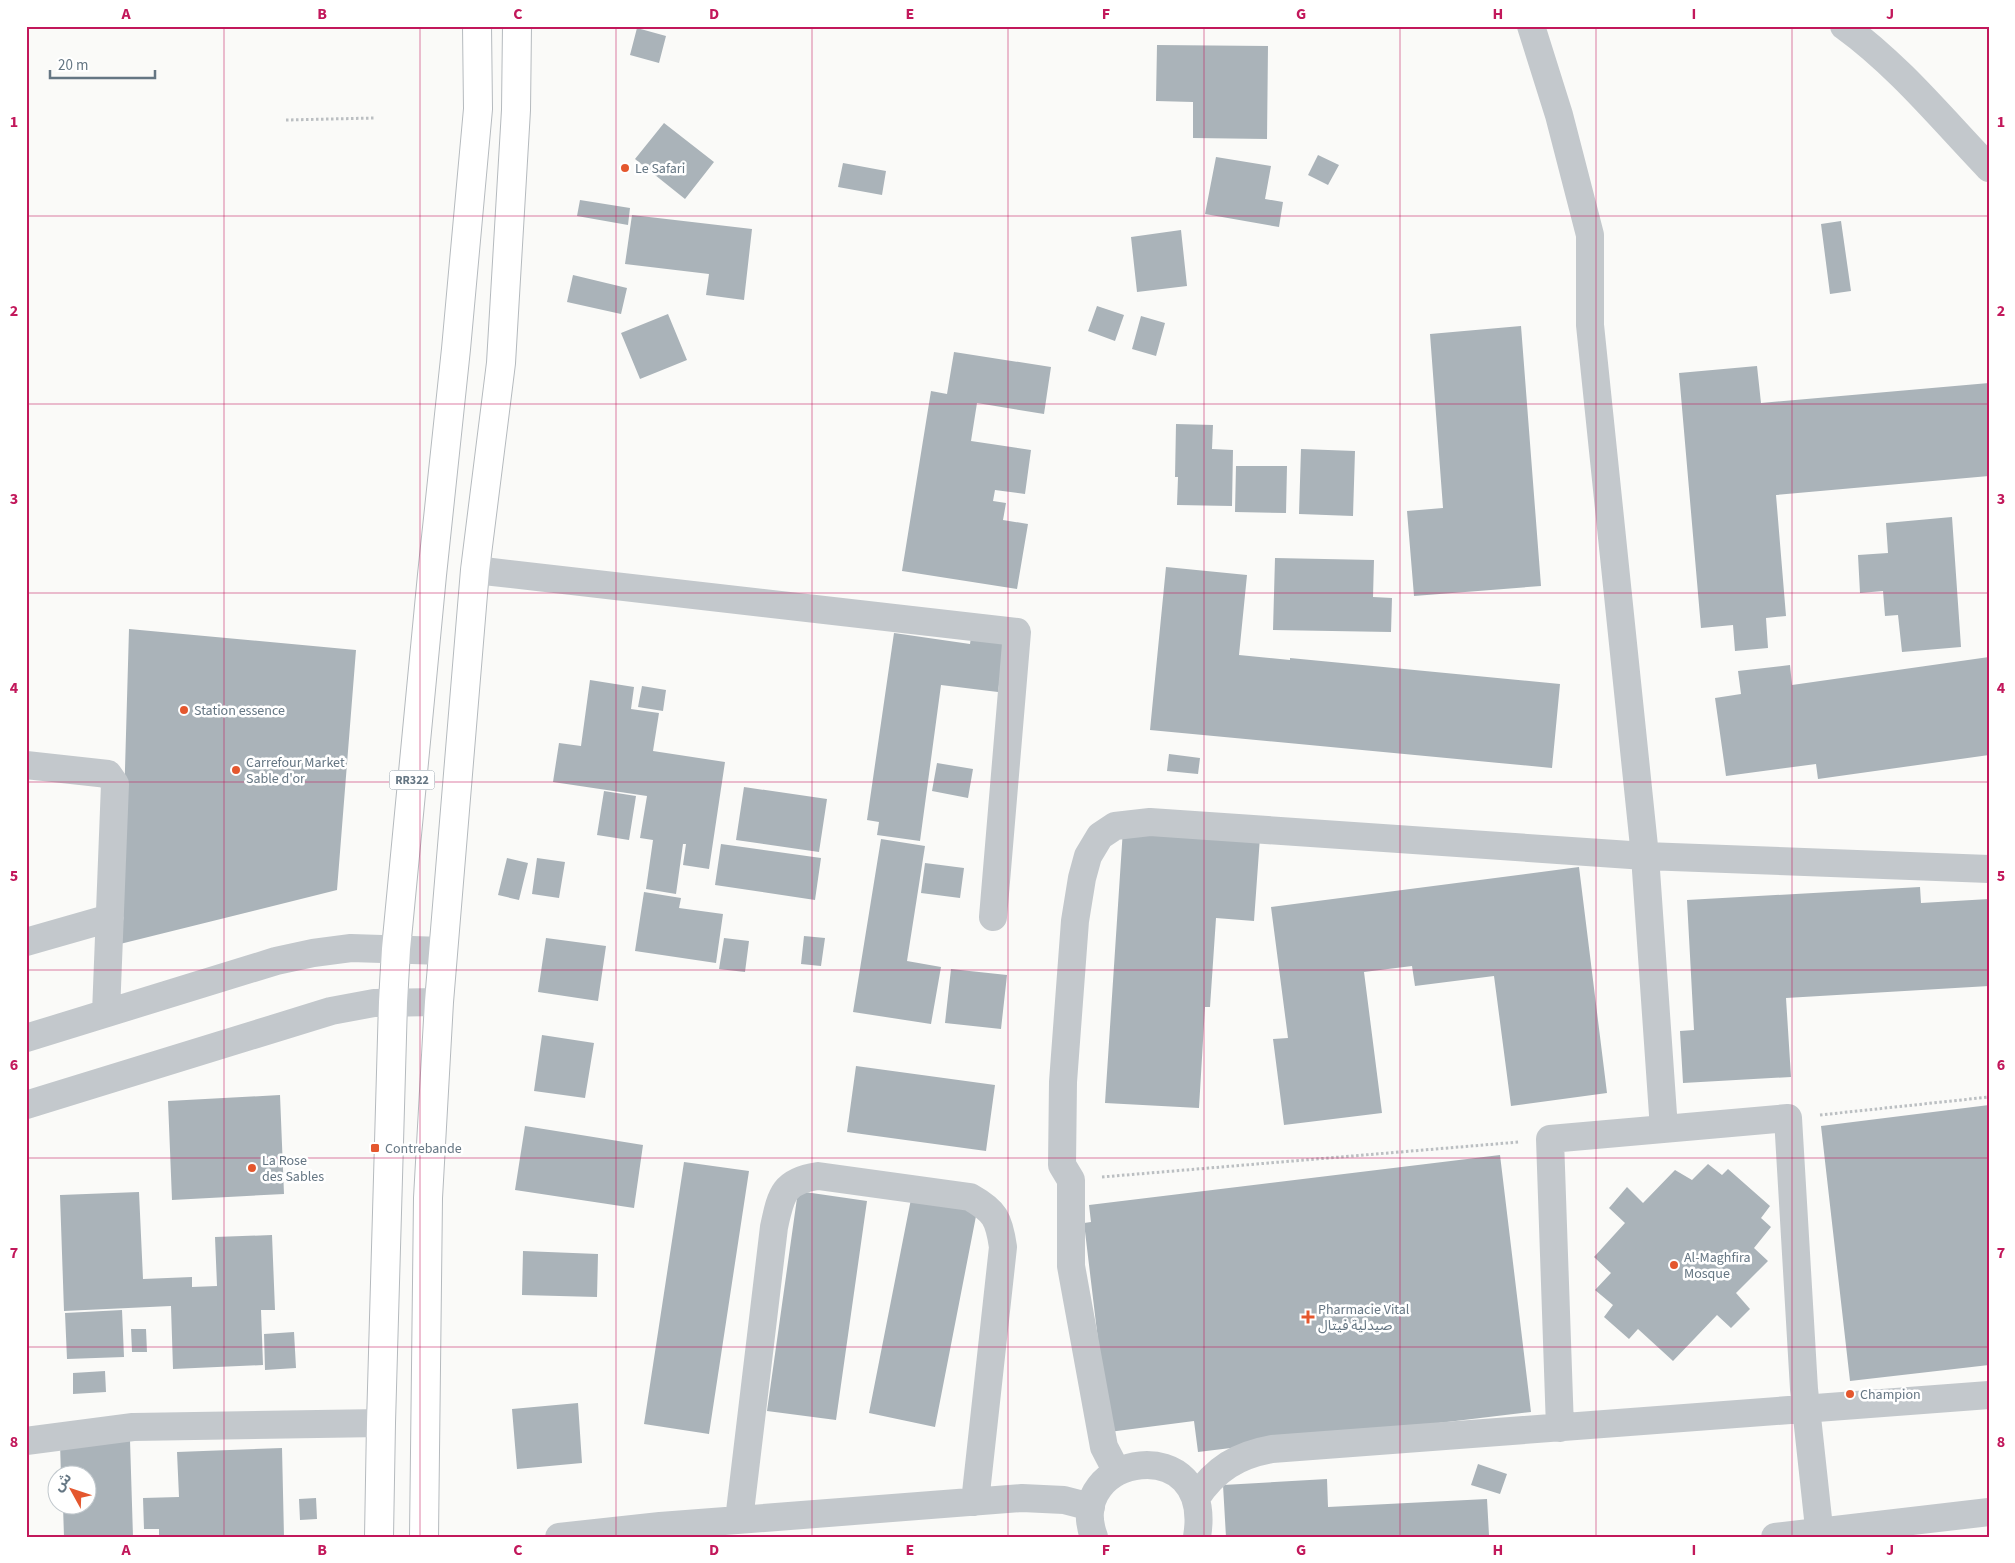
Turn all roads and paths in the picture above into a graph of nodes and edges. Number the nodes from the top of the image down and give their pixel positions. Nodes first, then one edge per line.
1 (477, 26) edge
2 (517, 26) edge
3 (1531, 26) edge
4 (1844, 26) edge
5 (374, 118) dead end
6 (286, 120) dead end
7 (1989, 168) edge
8 (475, 570) junction
9 (26, 766) edge
10 (1645, 856) junction
11 (1989, 869) edge
12 (993, 917) dead end
13 (110, 918) junction
14 (26, 942) edge
15 (396, 949) junction
16 (443, 950) junction
17 (393, 1002) junction
18 (439, 1002) junction
19 (106, 1013) junction
20 (26, 1038) edge
21 (1989, 1097) edge
22 (26, 1105) edge
23 (1788, 1118) junction
24 (1664, 1129) junction
25 (1550, 1139) junction
26 (1071, 1180) junction
27 (1989, 1395) edge
28 (1807, 1409) junction
29 (381, 1422) junction
30 (1560, 1428) junction
31 (26, 1441) edge
32 (1117, 1472) junction
33 (1196, 1498) junction
34 (975, 1502) junction
35 (1091, 1507) junction
36 (1989, 1512) edge
37 (739, 1520) junction
38 (1819, 1534) edge
39 (379, 1537) edge
40 (424, 1537) edge
41 (558, 1537) edge
42 (1094, 1537) edge
43 (1197, 1537) edge
44 (1775, 1537) edge

1 - 15 main road, RR322
2 - 8 main road
3 - 10 street
4 - 7 street
5 - 6 path
8 - 12 street
8 - 16 main road
9 - 13 street
10 - 11 street
10 - 24 street
10 - 26 street
13 - 14 street
13 - 19 street
15 - 16 street
15 - 17 main road, RR322
15 - 19 street
16 - 18 main road
17 - 18 street
17 - 22 street
17 - 29 main road, RR322
18 - 40 main road
19 - 20 street
21 - 23 path
23 - 24 street
23 - 28 street
24 - 25 street
25 - 26 path
25 - 30 street
26 - 32 street
27 - 28 street
28 - 30 street
28 - 38 street
29 - 31 street
29 - 39 main road, RR322
30 - 33 street
32 - 33 street
32 - 35 street
33 - 43 street
34 - 35 street
34 - 37 street
34 - 37 street
35 - 42 street
36 - 38 street
37 - 41 street
38 - 44 street

